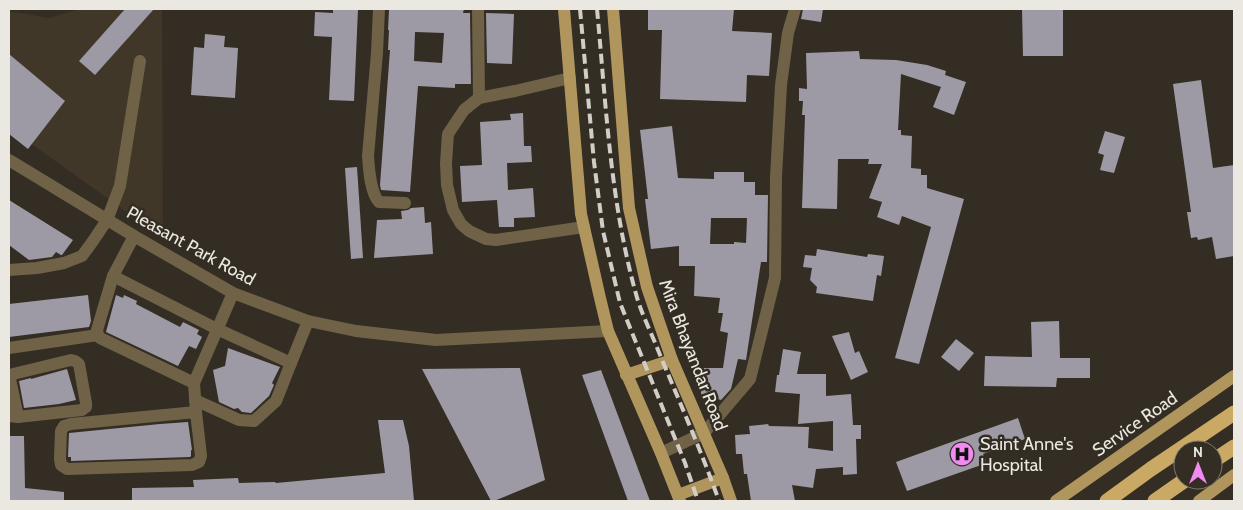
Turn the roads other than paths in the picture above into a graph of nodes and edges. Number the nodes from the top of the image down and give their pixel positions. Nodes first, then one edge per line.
1 (379, 9) edge
2 (478, 9) edge
3 (564, 9) edge
4 (613, 9) edge
5 (795, 9) edge
6 (140, 61) dead end
7 (570, 78) junction
8 (479, 98) junction
9 (9, 160) edge
10 (405, 203) dead end
11 (107, 220) junction
12 (584, 227) junction
13 (134, 236) junction
14 (9, 270) edge
15 (113, 276) junction
16 (233, 292) junction
17 (308, 321) junction
18 (217, 329) junction
19 (608, 331) junction
20 (98, 335) junction
21 (9, 348) edge
22 (672, 360) junction
23 (291, 363) junction
24 (626, 375) junction
25 (1234, 376) edge
26 (194, 383) junction
27 (196, 406) junction
28 (1234, 413) edge
29 (14, 417) edge
30 (704, 433) junction
31 (1234, 447) edge
32 (661, 453) junction
33 (1223, 454) edge
34 (1234, 475) edge
35 (723, 478) junction
36 (1173, 488) edge
37 (679, 498) edge
38 (731, 501) edge
39 (1056, 501) edge
40 (1107, 501) edge
41 (1155, 501) edge
42 (1200, 501) edge

1 - 10 street
2 - 8 street
3 - 7 main road
4 - 22 main road, Mira Bhayandar Road
5 - 30 street
6 - 11 street
7 - 8 street
7 - 12 main road
8 - 12 street
9 - 11 street, Pleasant Park Road
11 - 13 street, Pleasant Park Road
11 - 14 street
12 - 19 main road
13 - 15 street
13 - 16 street, Pleasant Park Road
15 - 18 street
15 - 20 street
16 - 17 street, Pleasant Park Road
16 - 18 street
17 - 19 street, Pleasant Park Road
17 - 23 street
18 - 23 street
18 - 26 street
19 - 24 main road
20 - 21 street
20 - 26 street
22 - 24 main road
22 - 30 main road, Mira Bhayandar Road
23 - 27 street
24 - 32 main road
25 - 39 main road, Service Road
26 - 27 street
27 - 27 street
28 - 40 highway
29 - 29 street
30 - 32 street
30 - 35 main road, Mira Bhayandar Road
31 - 33 highway
32 - 37 main road
34 - 42 main road
35 - 37 main road
35 - 38 main road, Mira Bhayandar Road
36 - 41 highway

